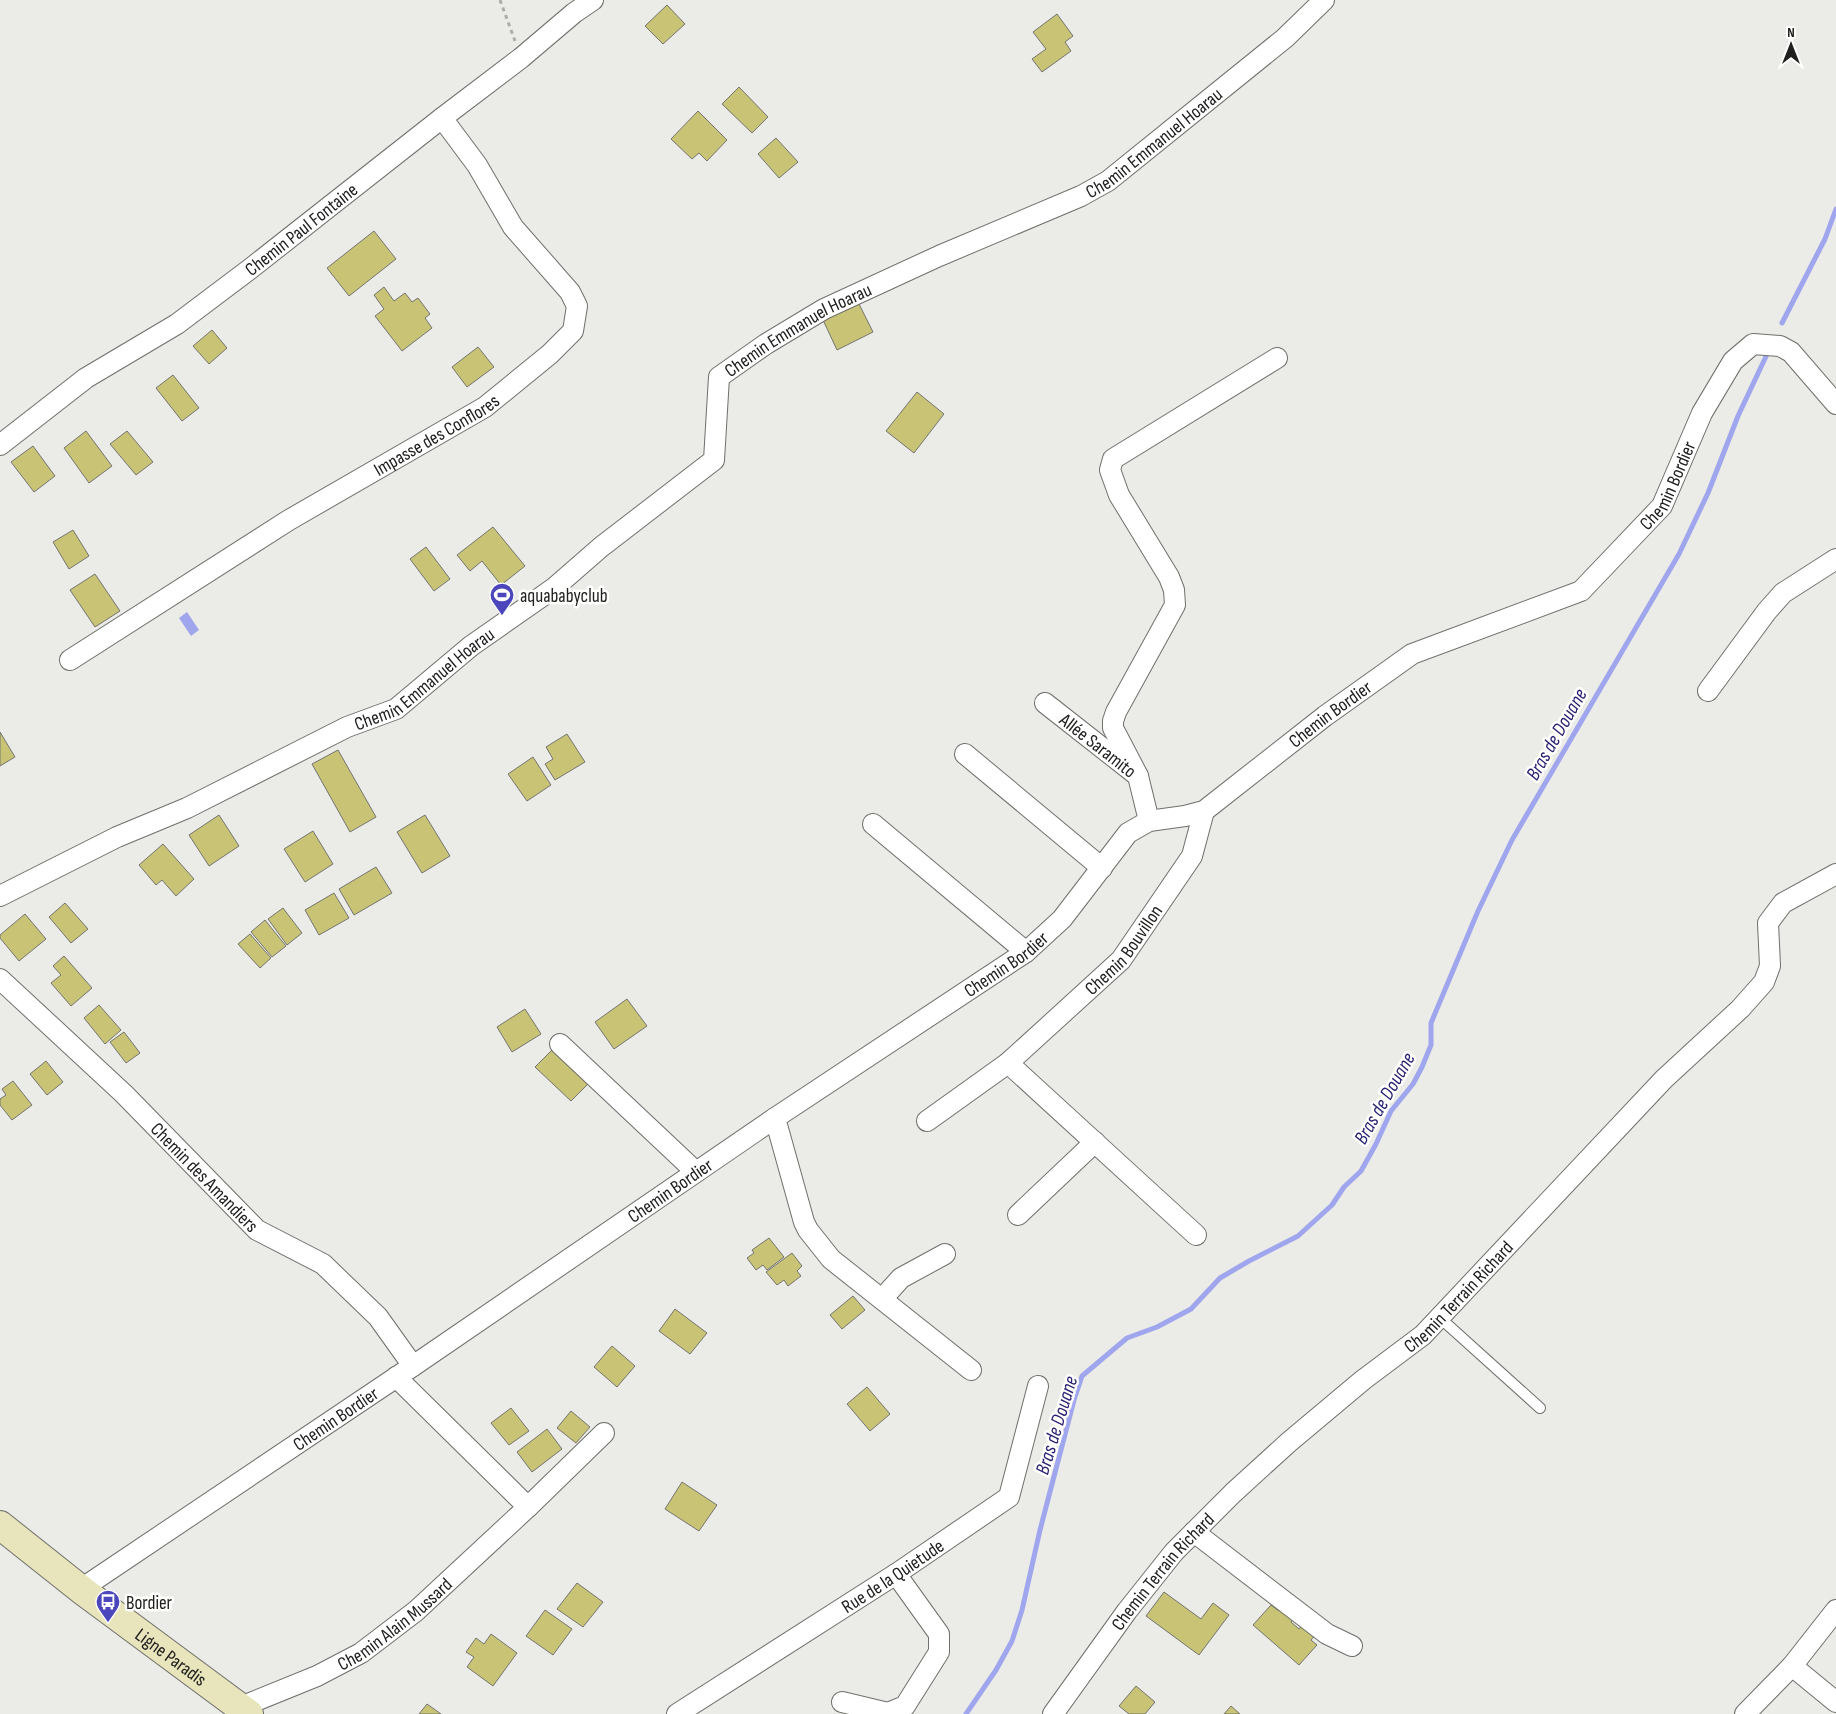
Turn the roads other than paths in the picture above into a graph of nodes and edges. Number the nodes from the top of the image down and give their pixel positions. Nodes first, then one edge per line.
1 (593, 0) edge
2 (1324, 0) edge
3 (442, 118) junction
4 (1277, 358) dead end
5 (1836, 404) edge
6 (0, 445) edge
7 (1836, 559) edge
8 (70, 660) dead end
9 (1708, 691) dead end
10 (1045, 703) dead end
11 (965, 754) dead end
12 (1138, 776) junction
13 (1204, 811) junction
14 (1149, 821) junction
15 (873, 824) dead end
16 (1102, 868) junction
17 (1836, 874) edge
18 (0, 896) edge
19 (1026, 952) junction
20 (0, 979) edge
21 (560, 1044) dead end
22 (1008, 1063) junction
23 (775, 1118) junction
24 (928, 1121) dead end
25 (1095, 1142) junction
26 (696, 1172) junction
27 (1018, 1216) dead end
28 (1196, 1235) dead end
29 (945, 1254) dead end
30 (882, 1299) junction
31 (1439, 1318) junction
32 (972, 1370) dead end
33 (405, 1371) junction
34 (1038, 1386) dead end
35 (1540, 1408) dead end
36 (604, 1432) dead end
37 (528, 1507) junction
38 (0, 1525) edge
39 (1194, 1532) junction
40 (896, 1574) junction
41 (83, 1591) junction
42 (1836, 1610) edge
43 (1352, 1646) dead end
44 (1792, 1666) junction
45 (842, 1702) dead end
46 (1836, 1702) edge
47 (246, 1712) edge
48 (677, 1714) edge
49 (1053, 1714) edge
50 (1745, 1714) edge

1 - 3 street, Chemin Paul Fontaine
2 - 18 street, Chemin Emmanuel Hoarau
3 - 6 street, Chemin Paul Fontaine
3 - 8 street, Impasse des Conflores
4 - 12 street
5 - 13 street, Chemin Bordier
7 - 9 street
10 - 12 street, Allée Saramito
11 - 16 street
12 - 14 street, Allée Saramito
13 - 14 street, Chemin Bordier
13 - 22 street, Chemin Bouvillon
14 - 16 street, Chemin Bordier
15 - 19 street
16 - 19 street, Chemin Bordier
17 - 31 street, Chemin Terrain Richard
19 - 23 street, Chemin Bordier
20 - 33 street, Chemin des Amandiers
21 - 26 street
22 - 24 street, Chemin Bouvillon
22 - 25 street
23 - 26 street, Chemin Bordier
23 - 30 street
25 - 27 street
25 - 28 street
26 - 33 street, Chemin Bordier
29 - 30 street
30 - 32 street
31 - 35 lane
31 - 39 street, Chemin Terrain Richard
33 - 37 street
33 - 41 street, Chemin Bordier
34 - 40 street, Rue de la Quietude
36 - 37 street, Chemin Alain Mussard
37 - 47 street, Chemin Alain Mussard
38 - 41 main road, Ligne Paradis
39 - 43 street
39 - 49 street, Chemin Terrain Richard
40 - 45 street
40 - 48 street, Rue de la Quietude
41 - 47 main road, Ligne Paradis
42 - 44 street
44 - 46 street
44 - 50 street

